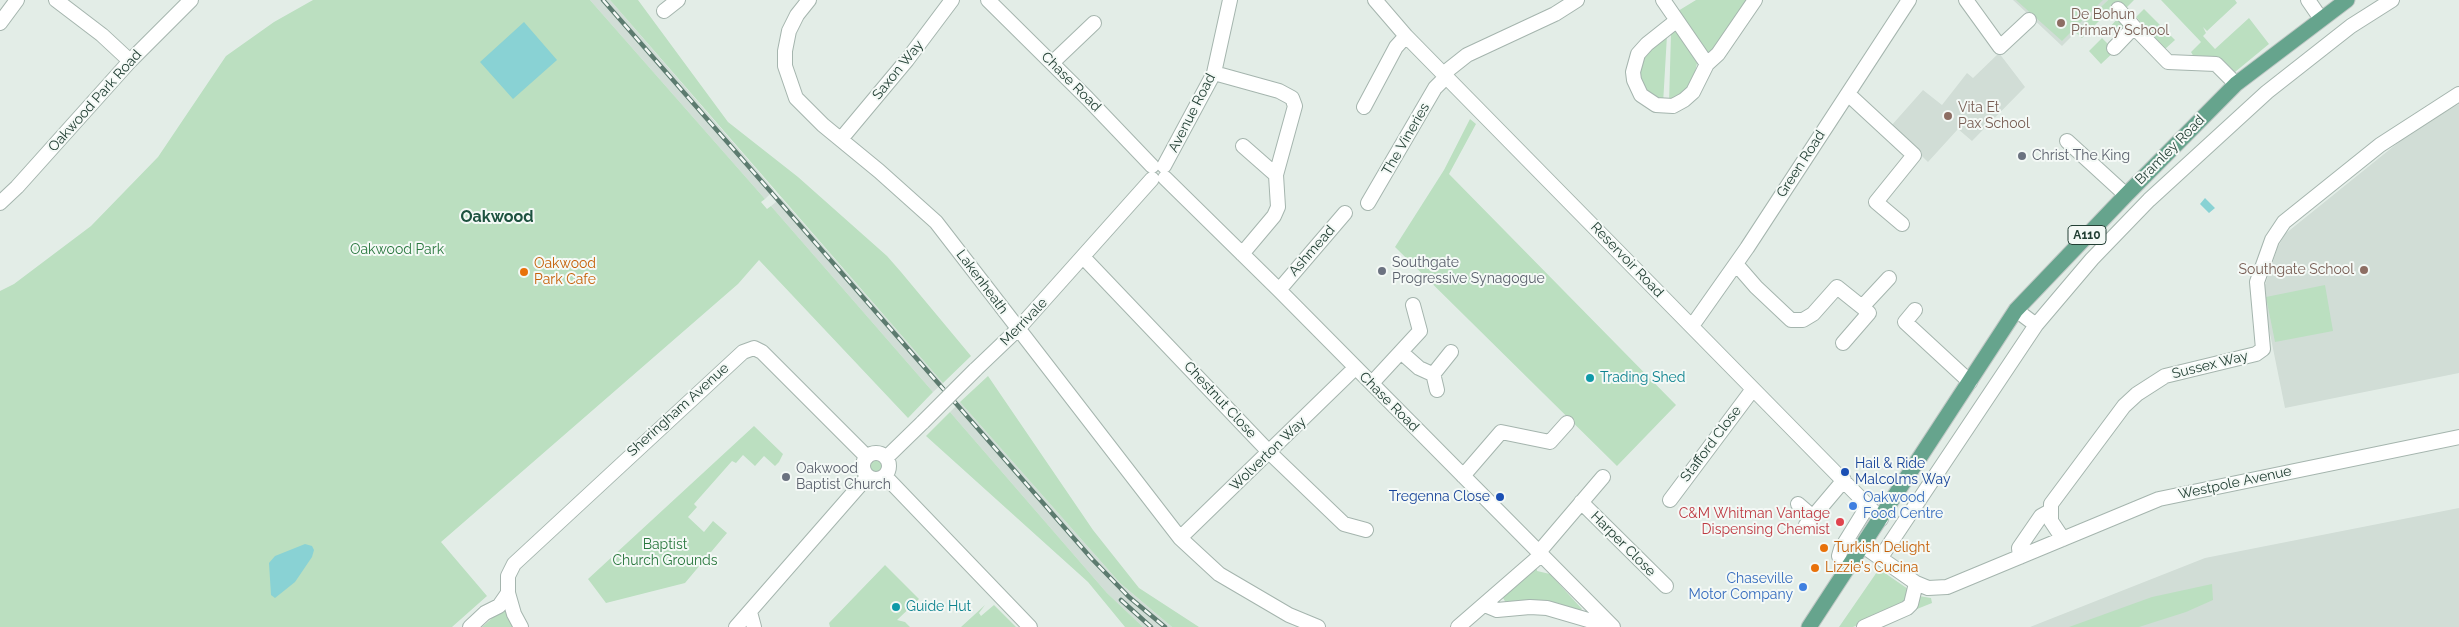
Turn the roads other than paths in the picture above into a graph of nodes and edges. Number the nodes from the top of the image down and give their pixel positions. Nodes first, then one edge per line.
1 (17, 0) edge
2 (56, 0) edge
3 (191, 0) edge
4 (678, 0) edge
5 (809, 0) edge
6 (952, 0) edge
7 (988, 0) edge
8 (1010, 0) edge
9 (1230, 0) edge
10 (1375, 0) edge
11 (1577, 0) edge
12 (1663, 0) edge
13 (1755, 0) edge
14 (1909, 0) edge
15 (1966, 0) edge
16 (2308, 0) edge
17 (2392, 0) edge
18 (2343, 3) edge
19 (2118, 9) dead end
20 (664, 11) dead end
21 (1000, 11) junction
22 (2321, 19) junction
23 (2029, 20) dead end
24 (1676, 21) junction
25 (0, 23) edge
26 (1094, 23) dead end
27 (2351, 26) junction
28 (2134, 27) junction
29 (1406, 36) junction
30 (2114, 48) dead end
31 (130, 61) junction
32 (1052, 63) junction
33 (1707, 64) junction
34 (1214, 74) junction
35 (1445, 76) junction
36 (2236, 84) junction
37 (1848, 94) junction
38 (2459, 94) edge
39 (1364, 107) dead end
40 (841, 139) junction
41 (2067, 141) dead end
42 (1243, 146) dead end
43 (1158, 172) junction
44 (1276, 175) junction
45 (2130, 190) junction
46 (2149, 200) junction
47 (0, 203) edge
48 (1368, 203) dead end
49 (1345, 213) dead end
50 (1902, 224) dead end
51 (1242, 254) junction
52 (1084, 258) junction
53 (1736, 264) junction
54 (1888, 278) dead end
55 (1279, 290) junction
56 (1413, 306) dead end
57 (1862, 307) junction
58 (1915, 310) dead end
59 (2016, 310) junction
60 (2036, 325) junction
61 (1692, 326) junction
62 (1018, 330) junction
63 (1843, 343) dead end
64 (1401, 352) junction
65 (1451, 352) dead end
66 (1355, 368) junction
67 (1433, 373) junction
68 (1970, 382) junction
69 (1372, 383) junction
70 (1753, 389) junction
71 (1437, 390) dead end
72 (1568, 423) dead end
73 (2459, 436) edge
74 (1270, 453) junction
75 (867, 457) junction
76 (886, 458) junction
77 (868, 476) junction
78 (885, 476) junction
79 (1463, 476) junction
80 (1603, 477) dead end
81 (1844, 480) junction
82 (1670, 500) dead end
83 (1581, 502) junction
84 (1798, 504) dead end
85 (1867, 507) junction
86 (2050, 511) junction
87 (1880, 518) junction
88 (1366, 530) dead end
89 (1180, 538) junction
90 (2064, 539) junction
91 (1863, 546) junction
92 (1541, 553) junction
93 (2020, 556) junction
94 (1881, 557) junction
95 (1849, 567) junction
96 (1916, 582) junction
97 (1666, 586) dead end
98 (508, 593) junction
99 (1485, 606) junction
100 (750, 612) junction
101 (1610, 624) edge
102 (470, 627) edge
103 (521, 627) edge
104 (736, 627) edge
105 (754, 627) edge
106 (1030, 627) edge
107 (1318, 627) edge
108 (1458, 627) edge
109 (1809, 627) edge
110 (1864, 627) edge

1 - 25 street
2 - 31 street
3 - 31 street, Oakwood Park Road
4 - 20 street
5 - 40 street, Lakenheath
6 - 40 street, Saxon Way
7 - 21 street, Chase Road
8 - 21 street
9 - 34 street, Avenue Road
10 - 29 street, Reservoir Road
11 - 35 street, The Vineries
12 - 24 street
13 - 33 street
14 - 37 street, Green Road
15 - 23 street
16 - 22 street
17 - 27 street, Bramley Road
18 - 22 main road, Bramley Road / A110
18 - 27 street, Bramley Road
19 - 28 street
21 - 32 street, Chase Road
22 - 36 main road, Bramley Road / A110
24 - 33 street
24 - 33 street
26 - 32 street
27 - 46 street, Bramley Road
28 - 30 street
28 - 36 street
29 - 35 street, Reservoir Road
29 - 39 street
31 - 47 street, Oakwood Park Road
32 - 43 street, Chase Road
34 - 43 street, Avenue Road
34 - 44 street
35 - 48 street, The Vineries
35 - 61 street, Reservoir Road
36 - 45 main road, Bramley Road / A110
37 - 50 street
37 - 53 street, Green Road
38 - 86 street, Sussex Way
40 - 62 street, Lakenheath
41 - 45 street
42 - 44 street
43 - 51 street, Chase Road
43 - 52 street, Merrivale
44 - 51 street
45 - 46 street
45 - 59 main road, Bramley Road / A110
46 - 60 street, Bramley Road
49 - 55 street, Ashmead
51 - 55 street, Chase Road
52 - 62 street, Merrivale
52 - 74 street, Chestnut Close
53 - 57 street
53 - 61 street, Green Road
54 - 57 street
55 - 66 street, Chase Road
56 - 64 street
57 - 63 street
58 - 68 street
59 - 60 street
59 - 68 main road, Bramley Road / A110
60 - 94 street, Bramley Road
61 - 70 street, Reservoir Road
62 - 76 street, Merrivale, bridge
62 - 89 street, Lakenheath
64 - 67 street
64 - 69 street
65 - 67 street
66 - 69 street, Chase Road
66 - 74 street, Wolverton Way
67 - 71 street
68 - 87 main road, Bramley Road / A110
69 - 79 street, Chase Road
70 - 81 street, Reservoir Road
70 - 82 street, Stafford Close
72 - 79 street
73 - 90 street, Westpole Avenue
74 - 88 street, Chestnut Close
74 - 89 street, Wolverton Way
75 - 76 street
75 - 77 street
75 - 98 street, Sheringham Avenue
76 - 78 street
77 - 78 street
77 - 100 street
78 - 106 street
79 - 92 street, Chase Road
80 - 83 street
81 - 84 street
81 - 85 street, Reservoir Road
83 - 92 street
83 - 97 street, Harper Close
85 - 87 street, Reservoir Road
85 - 95 street
86 - 90 street
86 - 93 street, Sussex Way
87 - 91 main road, Bramley Road / A110
89 - 107 street, Lakenheath
90 - 93 street, Westpole Avenue
91 - 94 street
91 - 95 main road, Bramley Road / A110
92 - 99 street
92 - 101 street, Chase Road
93 - 96 street
94 - 96 street
95 - 109 main road, Bramley Road / A110
96 - 110 street
98 - 102 street
98 - 103 street, Sheringham Avenue
99 - 101 street
99 - 108 street
100 - 104 street
100 - 105 street

